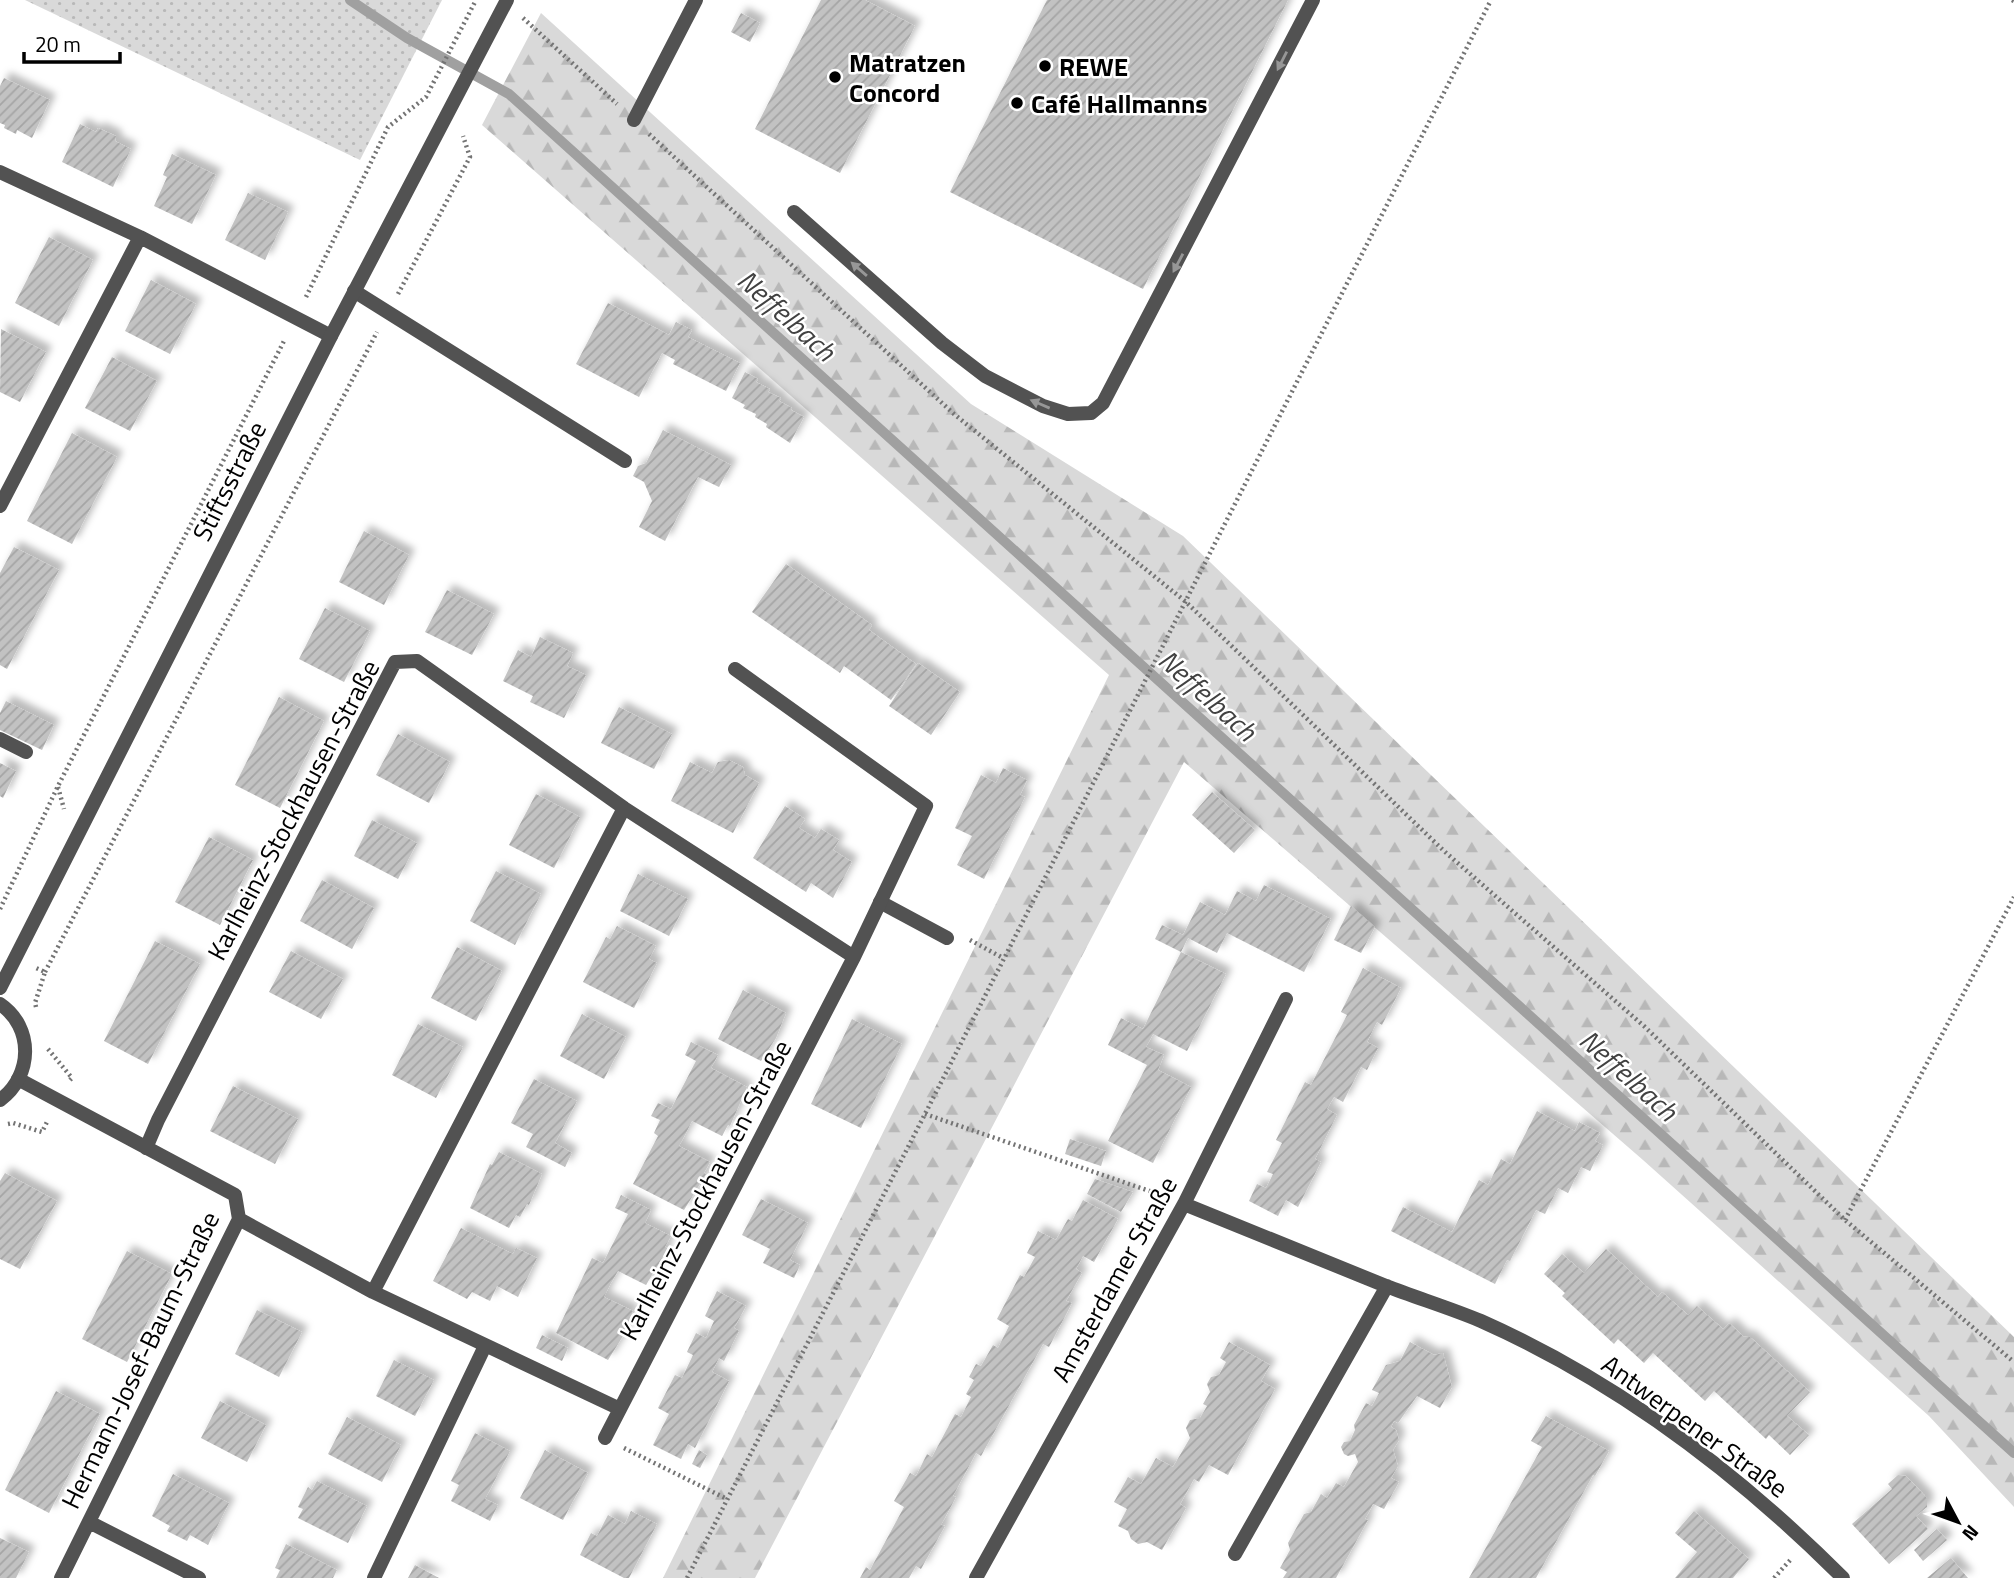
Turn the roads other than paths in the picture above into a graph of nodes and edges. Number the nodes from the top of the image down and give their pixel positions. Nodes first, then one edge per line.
1 (696, 0) edge
2 (1313, 0) edge
3 (506, 1) edge
4 (634, 120) road end
5 (0, 172) edge
6 (794, 212) dead end
7 (140, 237) junction
8 (354, 290) junction
9 (331, 336) junction
10 (625, 461) dead end
11 (0, 506) edge
12 (734, 669) dead end
13 (0, 739) edge
14 (26, 752) dead end
15 (624, 808) junction
16 (880, 902) junction
17 (947, 938) road end
18 (853, 957) junction
19 (0, 988) edge
20 (1286, 999) dead end
21 (0, 1004) edge
22 (18, 1079) junction
23 (0, 1100) edge
24 (146, 1148) junction
25 (1184, 1203) junction
26 (239, 1219) junction
27 (1387, 1286) junction
28 (373, 1292) junction
29 (485, 1346) junction
30 (618, 1408) junction
31 (605, 1438) road end
32 (89, 1522) junction
33 (1235, 1554) dead end
34 (61, 1578) edge
35 (199, 1578) edge
36 (374, 1578) edge
37 (975, 1578) edge
38 (1843, 1578) edge

1 - 4 street
2 -> 6 street
3 - 8 street, Stiftsstraße
5 - 7 street
7 - 9 street
7 - 11 street
8 - 9 street, Stiftsstraße
8 - 10 street
9 - 19 street, Stiftsstraße
12 - 16 street, Karlheinz-Stockhausen-Straße
13 - 14 street
15 - 18 street, Karlheinz-Stockhausen-Straße
15 - 24 street, Karlheinz-Stockhausen-Straße
15 - 28 street
16 - 17 street
16 - 18 street, Karlheinz-Stockhausen-Straße
18 - 30 street, Karlheinz-Stockhausen-Straße
20 - 25 street, Amsterdamer Straße
21 - 22 street
22 - 23 street
22 - 24 street, Hermann-Josef-Baum-Straße
24 - 26 street, Hermann-Josef-Baum-Straße
25 - 27 street, Antwerpener Straße
25 - 37 street, Amsterdamer Straße
26 - 28 street
26 - 32 street, Hermann-Josef-Baum-Straße
27 - 33 street
27 - 38 street, Antwerpener Straße
28 - 29 street
29 - 30 street
29 - 36 street
30 - 31 street, Karlheinz-Stockhausen-Straße
32 - 34 street, Hermann-Josef-Baum-Straße
32 - 35 street

